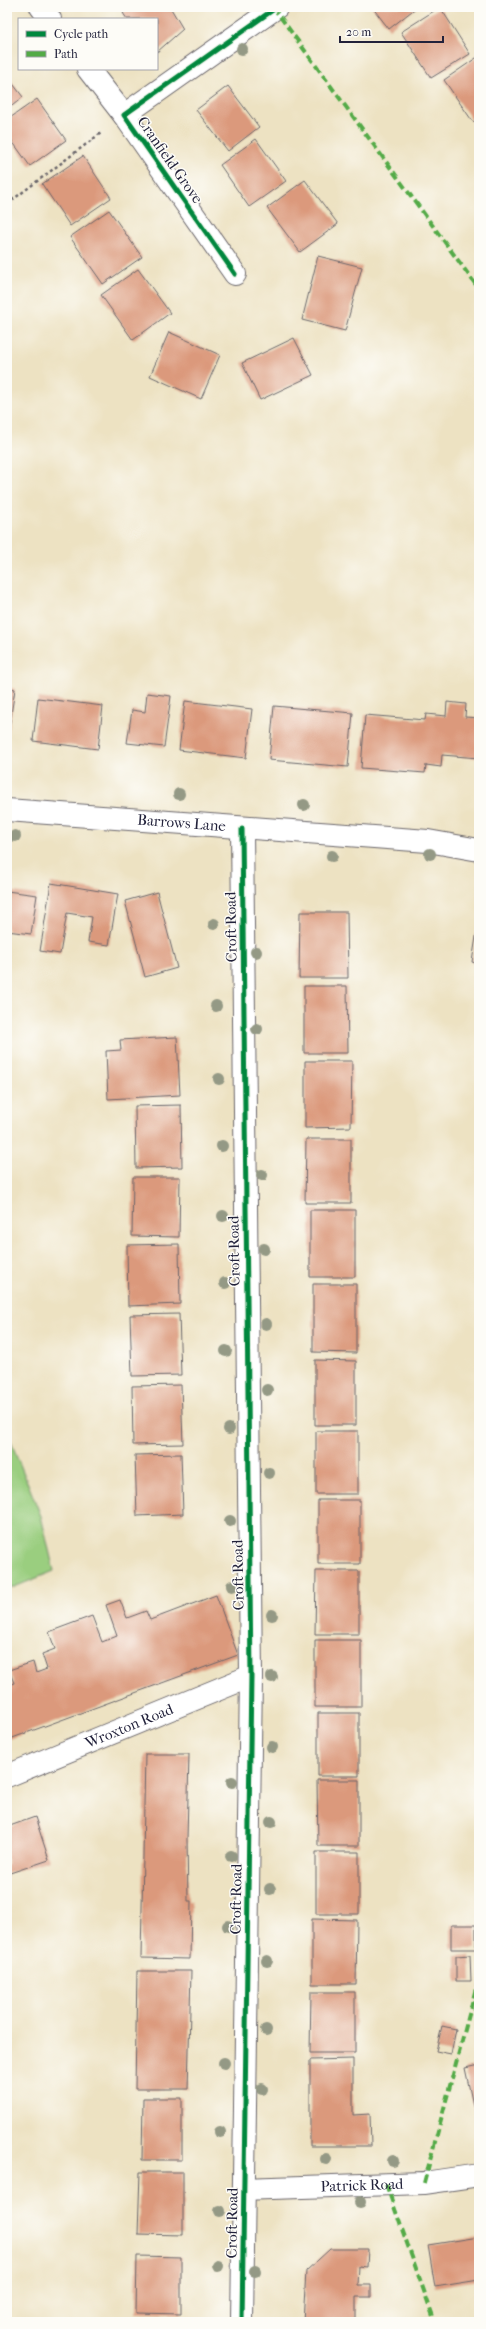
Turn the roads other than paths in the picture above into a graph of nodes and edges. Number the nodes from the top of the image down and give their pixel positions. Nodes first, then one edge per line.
1 (41, 7) edge
2 (277, 7) edge
3 (49, 18) edge
4 (89, 70) edge
5 (124, 115) junction
6 (235, 274) dead end
7 (7, 810) edge
8 (242, 829) junction
9 (479, 836) edge
10 (428, 841) junction
11 (479, 850) edge
12 (251, 1676) junction
13 (7, 1776) edge
14 (479, 2175) edge
15 (245, 2189) junction
16 (242, 2322) edge

1 - 3 street
2 - 5 street, Cranfield Grove
4 - 5 street, Cranfield Grove
5 - 6 street, Cranfield Grove
7 - 8 street, Barrows Lane
8 - 10 street, Barrows Lane
8 - 12 street, Croft Road
9 - 10 street, Barrows Lane
10 - 11 street, Barrows Lane
12 - 13 street, Wroxton Road
12 - 15 street, Croft Road
14 - 15 street, Patrick Road
15 - 16 street, Croft Road

